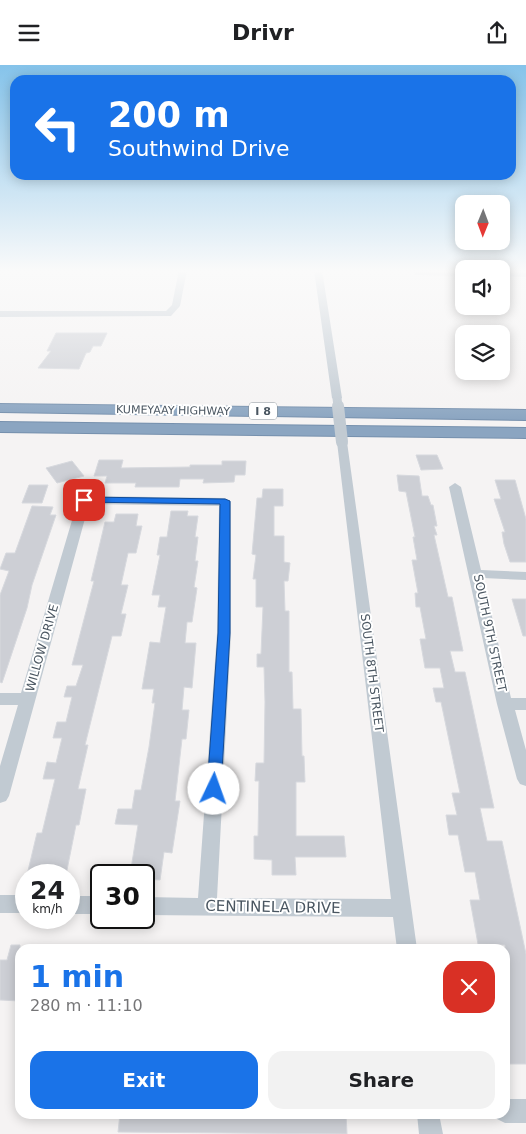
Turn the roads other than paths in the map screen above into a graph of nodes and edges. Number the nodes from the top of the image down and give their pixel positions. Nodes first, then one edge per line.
1 (325, 320) edge
2 (0, 408) edge
3 (523, 414) edge
4 (0, 427) edge
5 (526, 433) edge
6 (455, 487) dead end
7 (477, 574) junction
8 (526, 576) edge
9 (0, 699) edge
10 (27, 699) junction
11 (505, 704) junction
12 (526, 704) edge
13 (526, 779) edge
14 (0, 795) edge
15 (0, 904) edge
16 (15, 905) edge
17 (155, 906) edge
18 (207, 906) junction
19 (402, 908) junction
20 (406, 944) edge
21 (510, 1111) edge
22 (526, 1111) edge
23 (429, 1119) edge
24 (431, 1134) edge

1 - 19 street, SOUTH 8TH STREET, bridge
2 - 3 highway, KUMEYAAY HIGHWAY / I 8
4 - 5 highway, KUMEYAAY HIGHWAY / I 8
6 - 7 street, SOUTH 9TH STREET
7 - 8 street
7 - 11 street, SOUTH 9TH STREET
9 - 10 street
10 - 14 street, WILLOW DRIVE
10 - 18 street, WILLOW DRIVE
11 - 12 street
11 - 13 street, SOUTH 9TH STREET
15 - 16 street
17 - 18 street, CENTINELA DRIVE
18 - 19 street, CENTINELA DRIVE
19 - 20 street, SOUTH 8TH STREET
21 - 22 street
23 - 24 street

